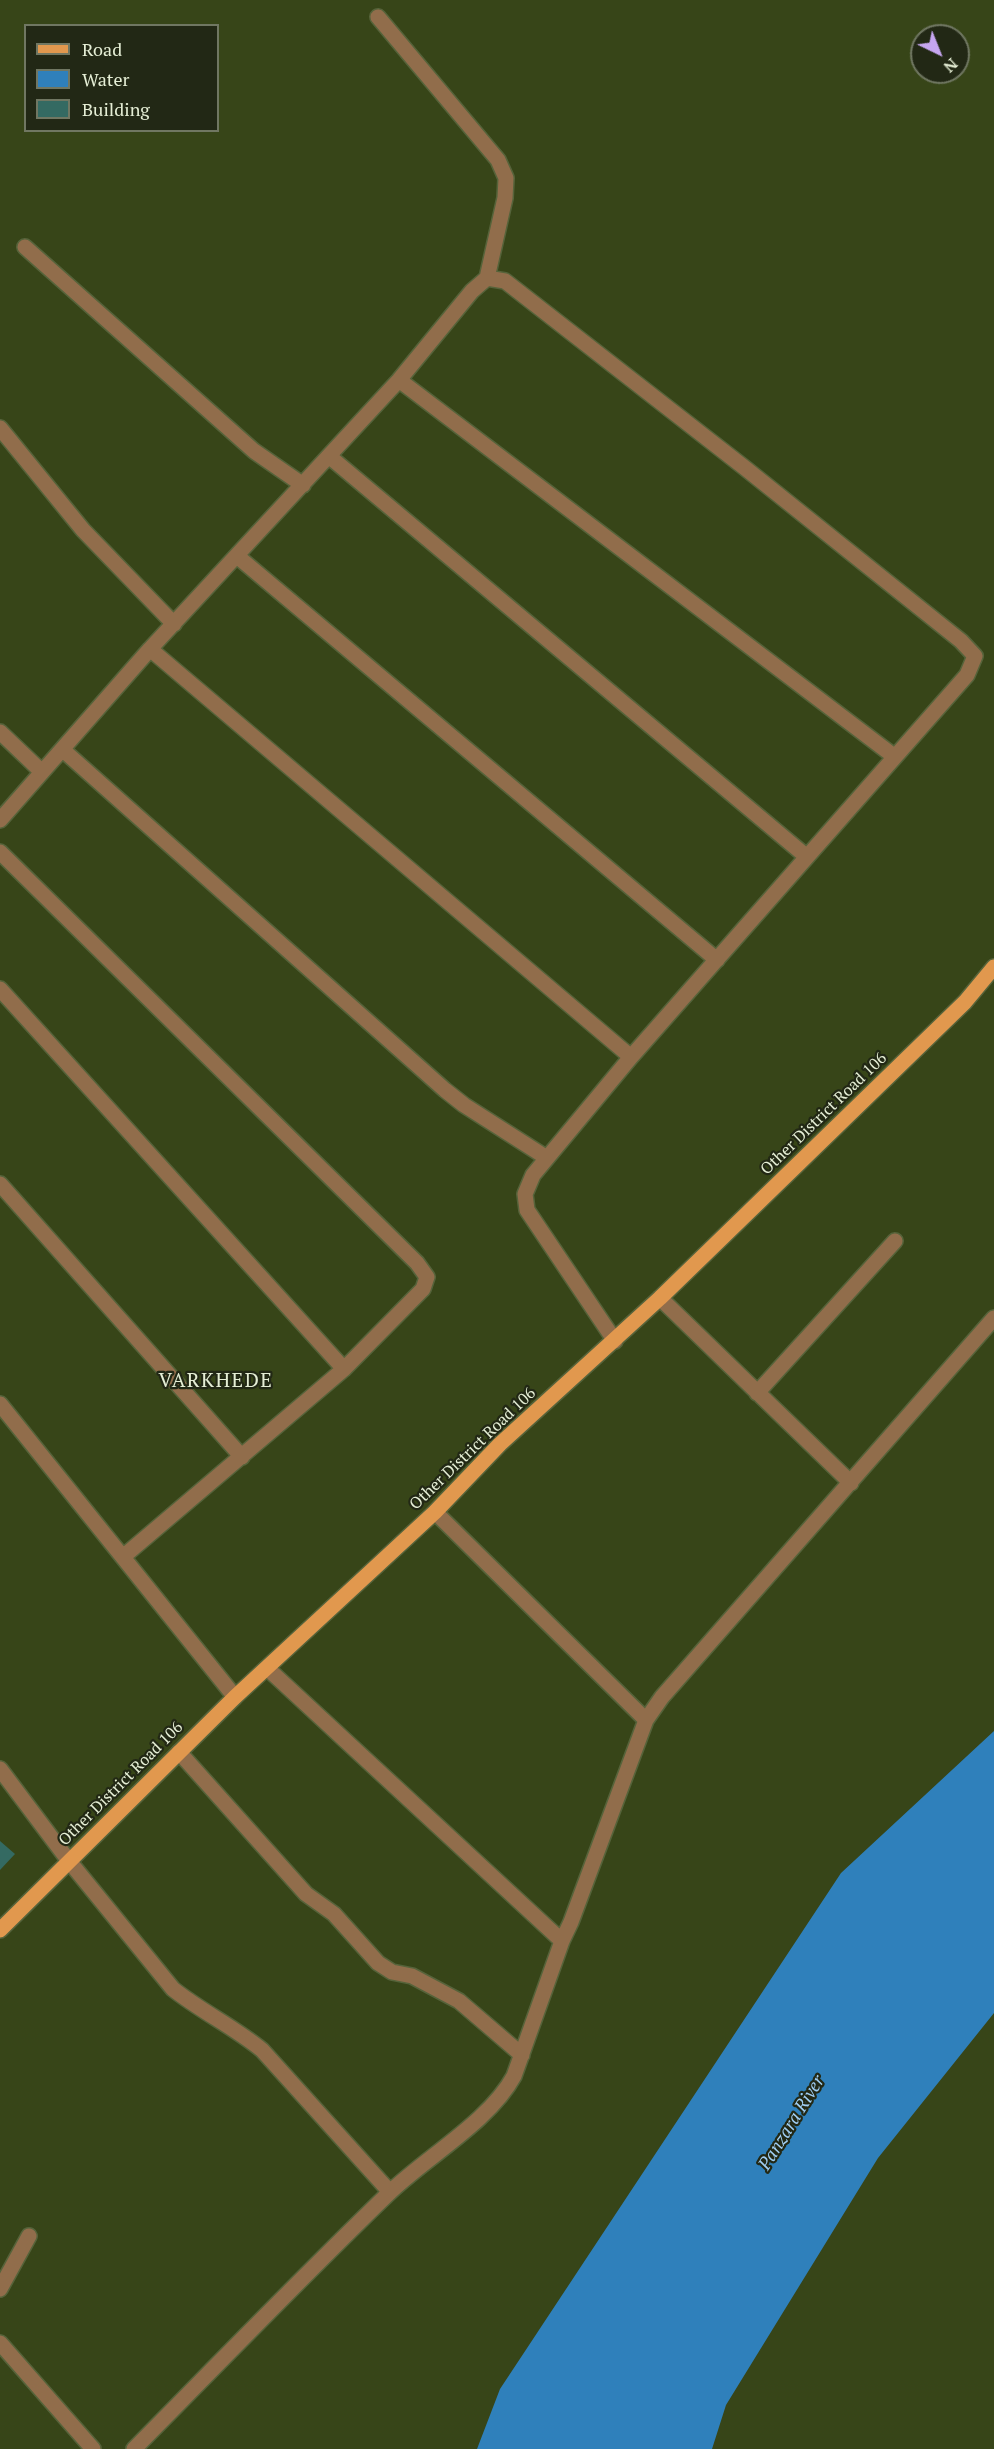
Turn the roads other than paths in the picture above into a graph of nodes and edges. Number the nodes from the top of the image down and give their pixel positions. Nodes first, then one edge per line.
1 (378, 17) dead end
2 (25, 247) dead end
3 (487, 278) junction
4 (399, 380) junction
5 (0, 428) edge
6 (330, 457) junction
7 (303, 485) junction
8 (237, 556) junction
9 (174, 624) junction
10 (150, 649) junction
11 (0, 732) edge
12 (63, 750) junction
13 (895, 757) junction
14 (42, 772) junction
15 (0, 820) edge
16 (0, 852) edge
17 (807, 857) junction
18 (717, 960) junction
19 (994, 967) edge
20 (0, 989) edge
21 (631, 1057) junction
22 (547, 1158) junction
23 (0, 1184) edge
24 (895, 1241) dead end
25 (660, 1298) junction
26 (991, 1327) edge
27 (615, 1341) junction
28 (344, 1369) junction
29 (757, 1393) junction
30 (0, 1404) edge
31 (242, 1457) junction
32 (851, 1483) junction
33 (435, 1512) junction
34 (124, 1556) junction
35 (267, 1668) junction
36 (235, 1697) junction
37 (646, 1720) junction
38 (179, 1752) junction
39 (0, 1769) edge
40 (69, 1861) junction
41 (0, 1930) edge
42 (562, 1941) junction
43 (522, 2055) junction
44 (390, 2192) junction
45 (29, 2236) dead end
46 (0, 2289) edge
47 (0, 2343) edge
48 (93, 2449) edge
49 (134, 2449) edge

1 - 3 street
2 - 7 street
3 - 4 street
3 - 13 street
4 - 6 street
4 - 13 street
5 - 9 street
6 - 7 street
6 - 17 street
7 - 8 street
8 - 9 street
8 - 18 street
9 - 10 street
10 - 12 street
10 - 21 street
11 - 14 street
12 - 14 street
12 - 22 street
13 - 17 street
14 - 15 street
16 - 28 street
17 - 18 street
18 - 21 street
19 - 25 main road, Other District Road 106
20 - 28 street
21 - 22 street
22 - 27 street
23 - 31 street
24 - 29 street
25 - 27 main road, Other District Road 106
25 - 29 street
26 - 32 street
27 - 33 main road, Other District Road 106
28 - 31 street
29 - 32 street
30 - 34 street
31 - 34 street
32 - 37 street
33 - 35 main road, Other District Road 106
33 - 37 street
34 - 36 street
35 - 36 main road, Other District Road 106
35 - 42 street
36 - 38 main road, Other District Road 106
37 - 42 street
38 - 40 main road, Other District Road 106
38 - 43 street
39 - 40 street
40 - 41 main road, Other District Road 106
40 - 44 street
42 - 43 street
43 - 44 street
44 - 49 street
45 - 46 street
47 - 48 street

